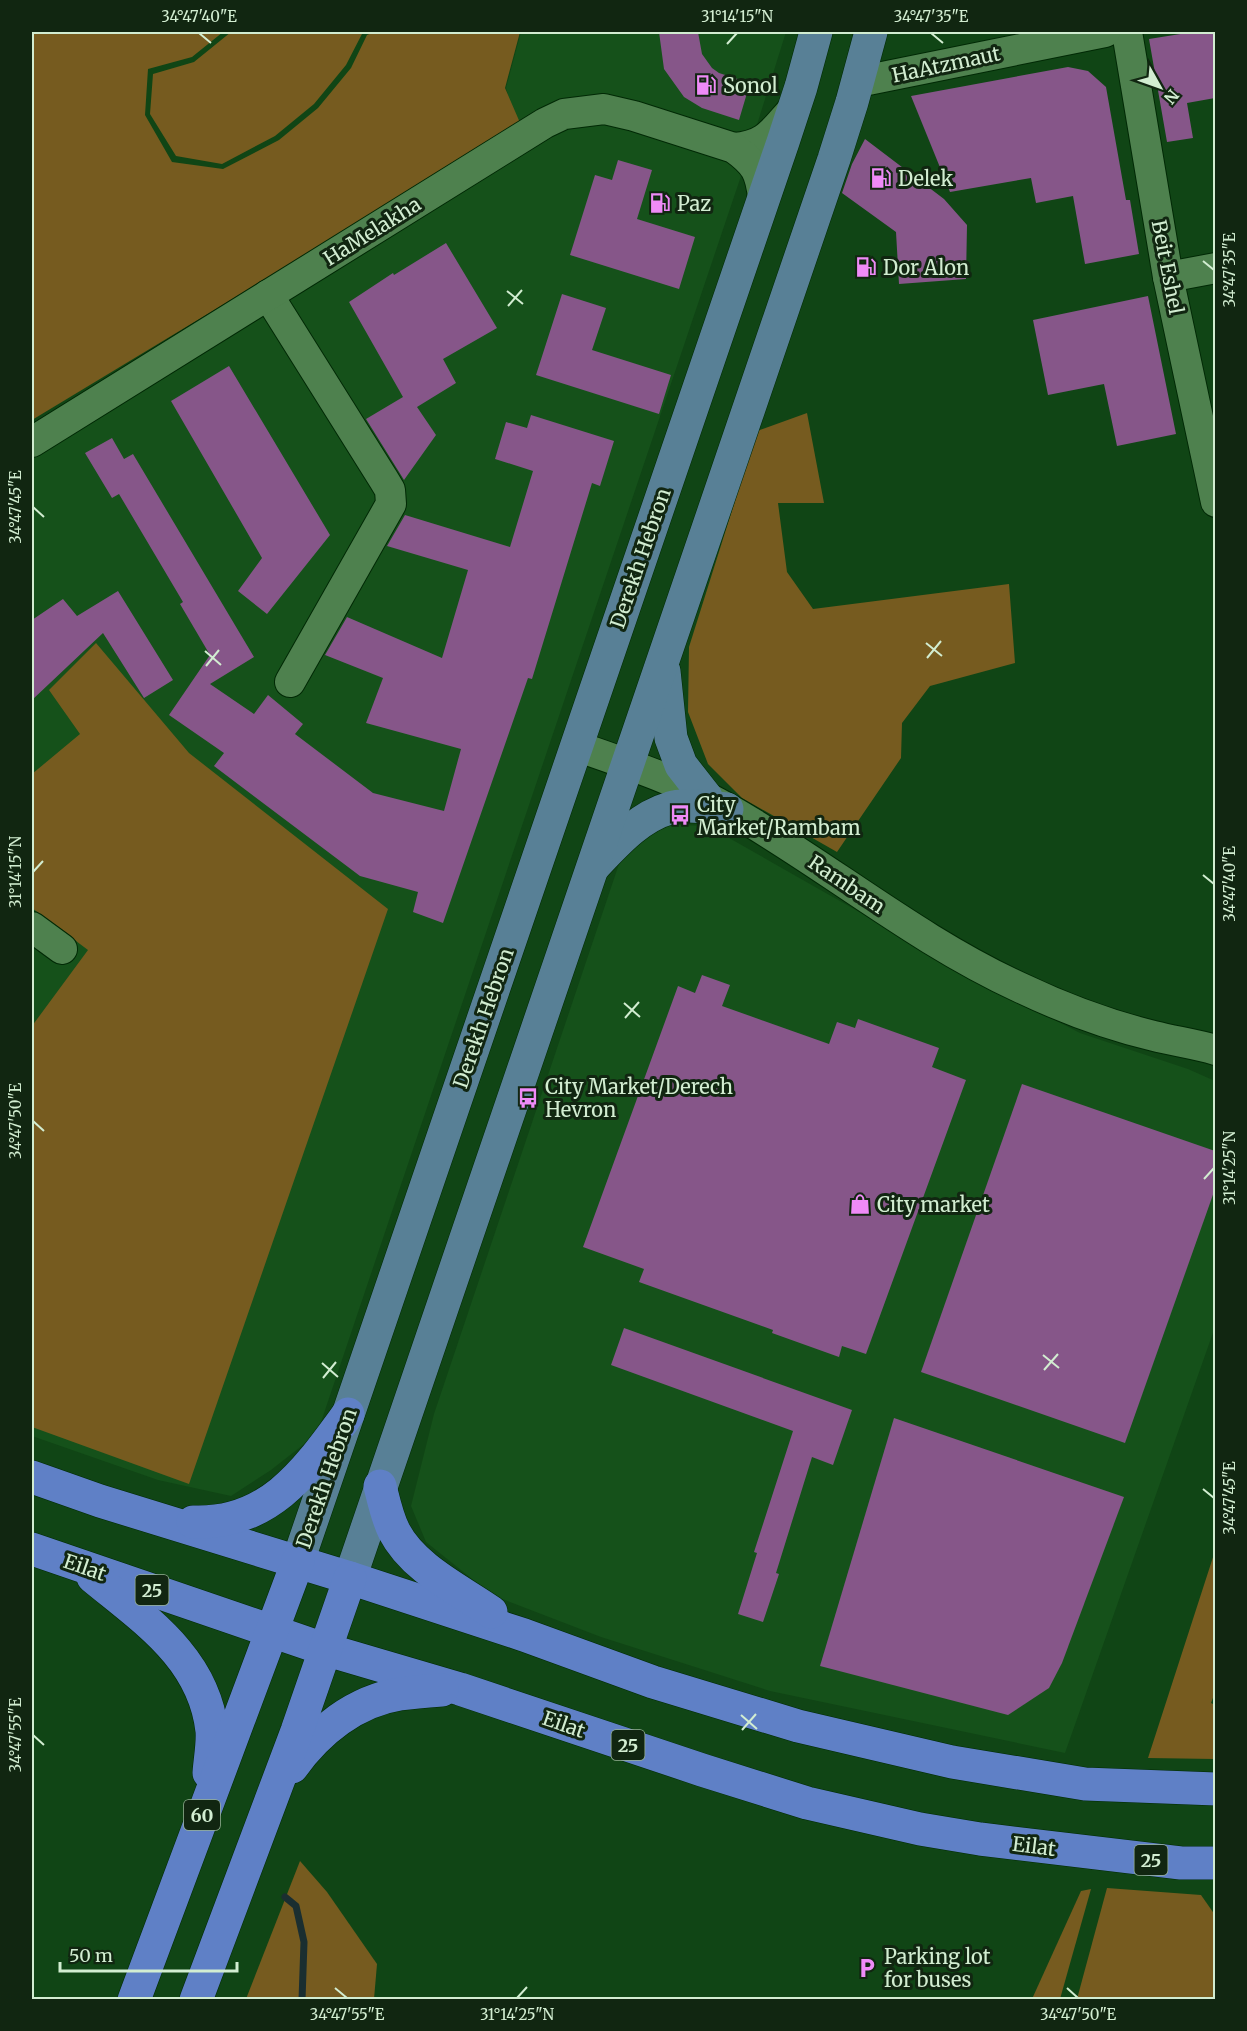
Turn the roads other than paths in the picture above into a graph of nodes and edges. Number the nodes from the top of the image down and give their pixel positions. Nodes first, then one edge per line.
1 (816, 32) edge
2 (871, 32) edge
3 (1105, 32) edge
4 (1127, 32) edge
5 (858, 82) junction
6 (793, 109) junction
7 (734, 148) junction
8 (763, 197) junction
9 (1215, 268) edge
10 (1168, 277) junction
11 (268, 295) junction
12 (32, 442) edge
13 (1215, 502) edge
14 (663, 657) junction
15 (290, 682) dead end
16 (576, 746) junction
17 (627, 764) junction
18 (716, 803) junction
19 (590, 870) junction
20 (32, 927) edge
21 (62, 949) dead end
22 (1116, 1026) junction
23 (1215, 1030) edge
24 (1215, 1050) edge
25 (348, 1414) junction
26 (32, 1477) edge
27 (380, 1486) junction
28 (149, 1516) junction
29 (32, 1549) edge
30 (298, 1561) junction
31 (78, 1564) junction
32 (350, 1578) junction
33 (272, 1631) junction
34 (524, 1635) junction
35 (324, 1649) junction
36 (460, 1689) junction
37 (1215, 1789) edge
38 (273, 1793) junction
39 (206, 1806) junction
40 (1215, 1863) edge
41 (134, 2000) edge
42 (196, 2000) edge

1 - 6 main road, Derekh Hebron
2 - 5 main road
3 - 5 street, HaAtzmaut
4 - 10 street, Beit Eshel
5 - 14 main road
6 - 7 street
6 - 8 main road, Derekh Hebron
7 - 8 street, HaMelakha
7 - 11 street, HaMelakha
8 - 16 main road, Derekh Hebron
9 - 10 street
10 - 13 street, Beit Eshel
11 - 12 street, HaMelakha
11 - 15 street
14 - 17 main road
14 - 18 main road
16 - 17 street, Rambam
16 - 25 main road, Derekh Hebron
17 - 18 street, Rambam
17 - 19 main road
18 - 19 main road
18 - 22 street, Rambam
19 - 27 main road
20 - 21 street
22 - 23 street, Rambam
22 - 24 street, Rambam
25 - 28 highway
25 - 30 main road, Derekh Hebron
26 - 28 highway
27 - 32 main road
27 - 34 highway
28 - 30 highway
29 - 31 highway, Eilat / 25
30 - 32 highway
30 - 33 highway, Derekh Hebron / 60
31 - 33 highway, Eilat / 25
31 - 39 highway
32 - 34 highway
32 - 35 highway
33 - 35 highway, Eilat / 25
33 - 39 highway, Derekh Hebron / 60
34 - 37 highway
35 - 36 highway, Eilat / 25
35 - 38 highway
36 - 38 highway
36 - 40 highway, Eilat / 25
38 - 42 highway
39 - 41 highway, Derekh Hebron / 60

